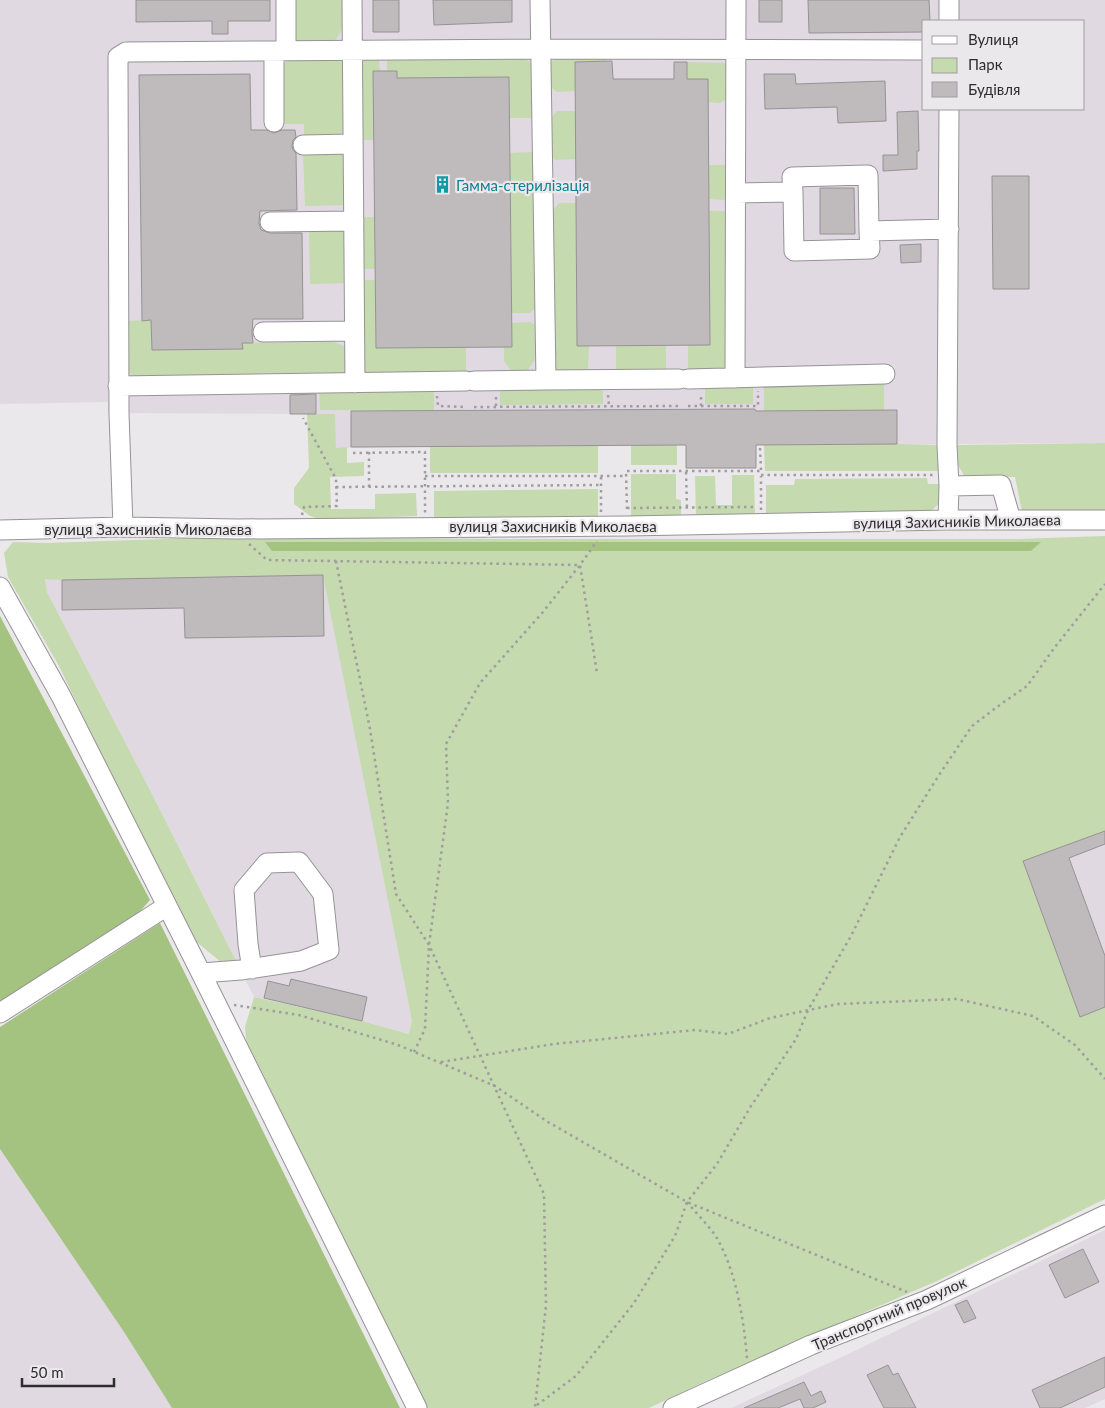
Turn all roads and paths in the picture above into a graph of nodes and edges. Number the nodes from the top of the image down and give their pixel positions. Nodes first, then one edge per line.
1 (286, 0) edge
2 (352, 0) edge
3 (540, 0) edge
4 (736, 0) edge
5 (949, 0) edge
6 (949, 20) edge
7 (541, 49) junction
8 (736, 50) junction
9 (922, 50) edge
10 (353, 51) junction
11 (280, 52) junction
12 (949, 110) edge
13 (274, 122) dead end
14 (353, 144) junction
15 (303, 145) dead end
16 (793, 192) junction
17 (736, 193) junction
18 (354, 221) junction
19 (270, 222) dead end
20 (949, 229) junction
21 (869, 231) junction
22 (354, 330) junction
23 (263, 332) dead end
24 (885, 374) dead end
25 (735, 378) junction
26 (546, 380) junction
27 (355, 383) junction
28 (118, 386) junction
29 (438, 406) dead end
30 (680, 406) dead end
31 (688, 406) dead end
32 (758, 406) dead end
33 (466, 407) dead end
34 (474, 407) dead end
35 (303, 418) dead end
36 (760, 448) dead end
37 (369, 452) junction
38 (353, 453) dead end
39 (761, 471) junction
40 (686, 472) junction
41 (761, 475) junction
42 (425, 476) junction
43 (601, 476) junction
44 (626, 476) junction
45 (949, 480) junction
46 (601, 485) junction
47 (336, 487) junction
48 (369, 487) junction
49 (425, 487) junction
50 (948, 520) junction
51 (1011, 520) junction
52 (1105, 520) edge
53 (761, 524) junction
54 (688, 525) junction
55 (604, 526) junction
56 (627, 526) junction
57 (123, 527) junction
58 (425, 527) junction
59 (297, 528) junction
60 (238, 529) junction
61 (0, 530) edge
62 (336, 561) junction
63 (580, 565) junction
64 (1105, 584) edge
65 (0, 587) edge
66 (597, 673) dead end
67 (167, 906) junction
68 (429, 945) junction
69 (252, 969) junction
70 (201, 973) junction
71 (215, 1002) junction
72 (808, 1010) junction
73 (0, 1013) edge
74 (414, 1052) junction
75 (481, 1056) junction
76 (440, 1063) junction
77 (1105, 1079) edge
78 (495, 1086) junction
79 (687, 1202) junction
80 (1105, 1215) edge
81 (927, 1300) junction
82 (748, 1373) junction
83 (536, 1407) edge
84 (417, 1408) edge
85 (672, 1408) edge

1 - 11 street
2 - 10 street
3 - 7 street
4 - 8 street
5 - 6 street
7 - 8 street
7 - 10 street
7 - 26 street
8 - 9 street
8 - 17 street
10 - 11 street
10 - 14 street
11 - 13 street
11 - 28 street
12 - 20 street
14 - 15 street
14 - 18 street
16 - 17 street
16 - 21 street
16 - 21 street
17 - 25 street
18 - 19 street
18 - 22 street
20 - 21 street
20 - 45 street
22 - 23 street
22 - 27 street
24 - 25 street
25 - 26 street
26 - 27 street
27 - 28 street
28 - 57 street
29 - 33 path
30 - 34 path
31 - 32 path
35 - 47 path
36 - 39 path
37 - 38 path
37 - 42 path
37 - 48 path
39 - 40 path
39 - 41 path
40 - 44 path
40 - 54 path
41 - 45 path
41 - 53 path
42 - 43 path
42 - 49 path
43 - 44 path
43 - 46 path
44 - 56 path
45 - 50 street
45 - 51 street
46 - 49 path
46 - 55 path
47 - 48 path
47 - 59 path
48 - 49 path
49 - 58 path
50 - 51 street, вулиця Захисників Миколаєва
50 - 53 street, вулиця Захисників Миколаєва
51 - 52 street, вулиця Захисників Миколаєва
53 - 54 street, вулиця Захисників Миколаєва
54 - 56 street, вулиця Захисників Миколаєва
55 - 56 street, вулиця Захисників Миколаєва
55 - 58 street, вулиця Захисників Миколаєва
55 - 63 path
57 - 60 street, вулиця Захисників Миколаєва
57 - 61 street, вулиця Захисників Миколаєва
58 - 59 street, вулиця Захисників Миколаєва
59 - 60 street, вулиця Захисників Миколаєва
60 - 62 path
62 - 63 path
62 - 68 path
63 - 66 path
63 - 68 path
64 - 72 path
65 - 67 street
67 - 70 street
67 - 73 street
68 - 74 path
68 - 75 path
69 - 69 street
69 - 70 street
70 - 71 street
71 - 74 path
71 - 84 street
72 - 75 path
72 - 77 path
72 - 79 path
74 - 76 path
75 - 76 path
75 - 78 path
76 - 78 path
78 - 79 path
78 - 83 path
79 - 81 path
79 - 82 path
79 - 83 path
80 - 81 street, Транспортний провулок
81 - 82 street, Транспортний провулок
82 - 85 street, Транспортний провулок

